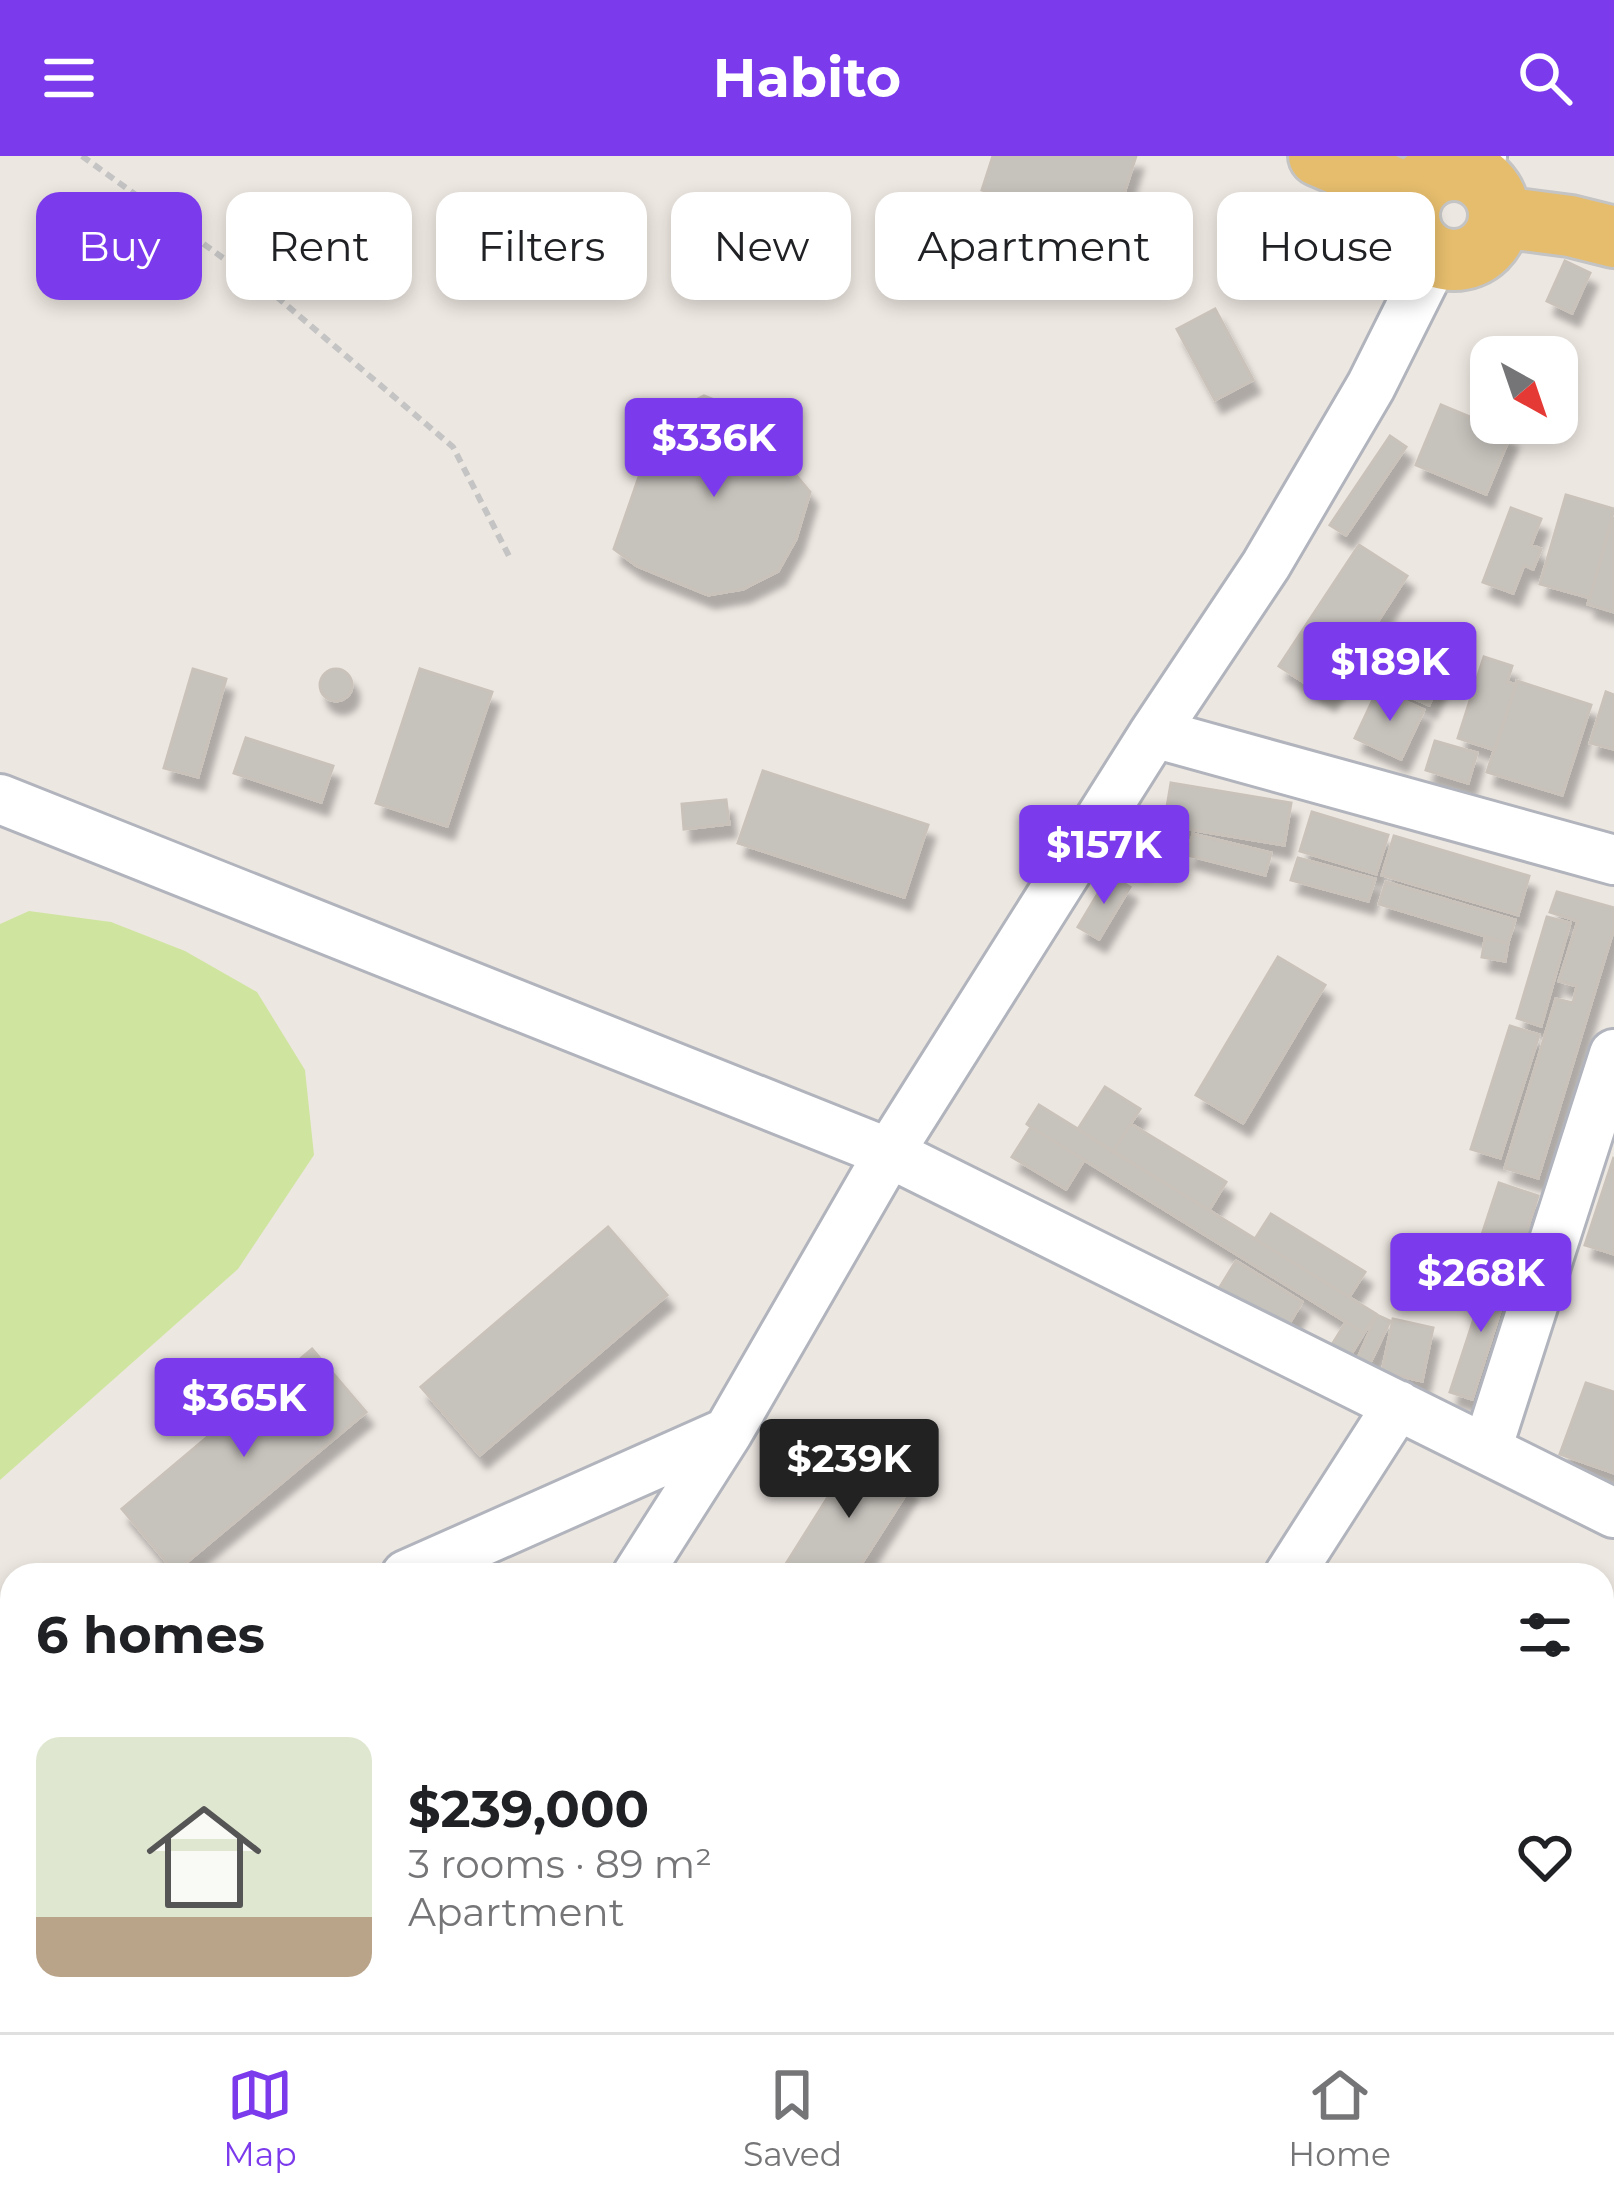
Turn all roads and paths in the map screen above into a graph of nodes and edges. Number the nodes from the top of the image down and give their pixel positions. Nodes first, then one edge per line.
1 (82, 156) edge
2 (1319, 156) edge
3 (1485, 182) edge
4 (1404, 192) edge
5 (1416, 192) edge
6 (1614, 237) edge
7 (1436, 256) joint
8 (510, 558) dead end
9 (1154, 733) junction
10 (0, 799) edge
11 (1614, 860) edge
12 (1614, 1054) edge
13 (890, 1153) junction
14 (1398, 1405) junction
15 (728, 1432) junction
16 (1487, 1449) junction
17 (1614, 1513) edge
18 (433, 1563) edge
19 (645, 1563) edge
20 (1297, 1563) edge

1 - 8 path
2 - 4 main road
3 - 5 main road
3 - 6 main road
3 - 7 main road
7 - 9 street
9 - 11 street
9 - 13 street
10 - 13 street
12 - 16 street
13 - 14 street
13 - 15 street
14 - 16 street
14 - 20 street
15 - 18 street
15 - 19 street
16 - 17 street

